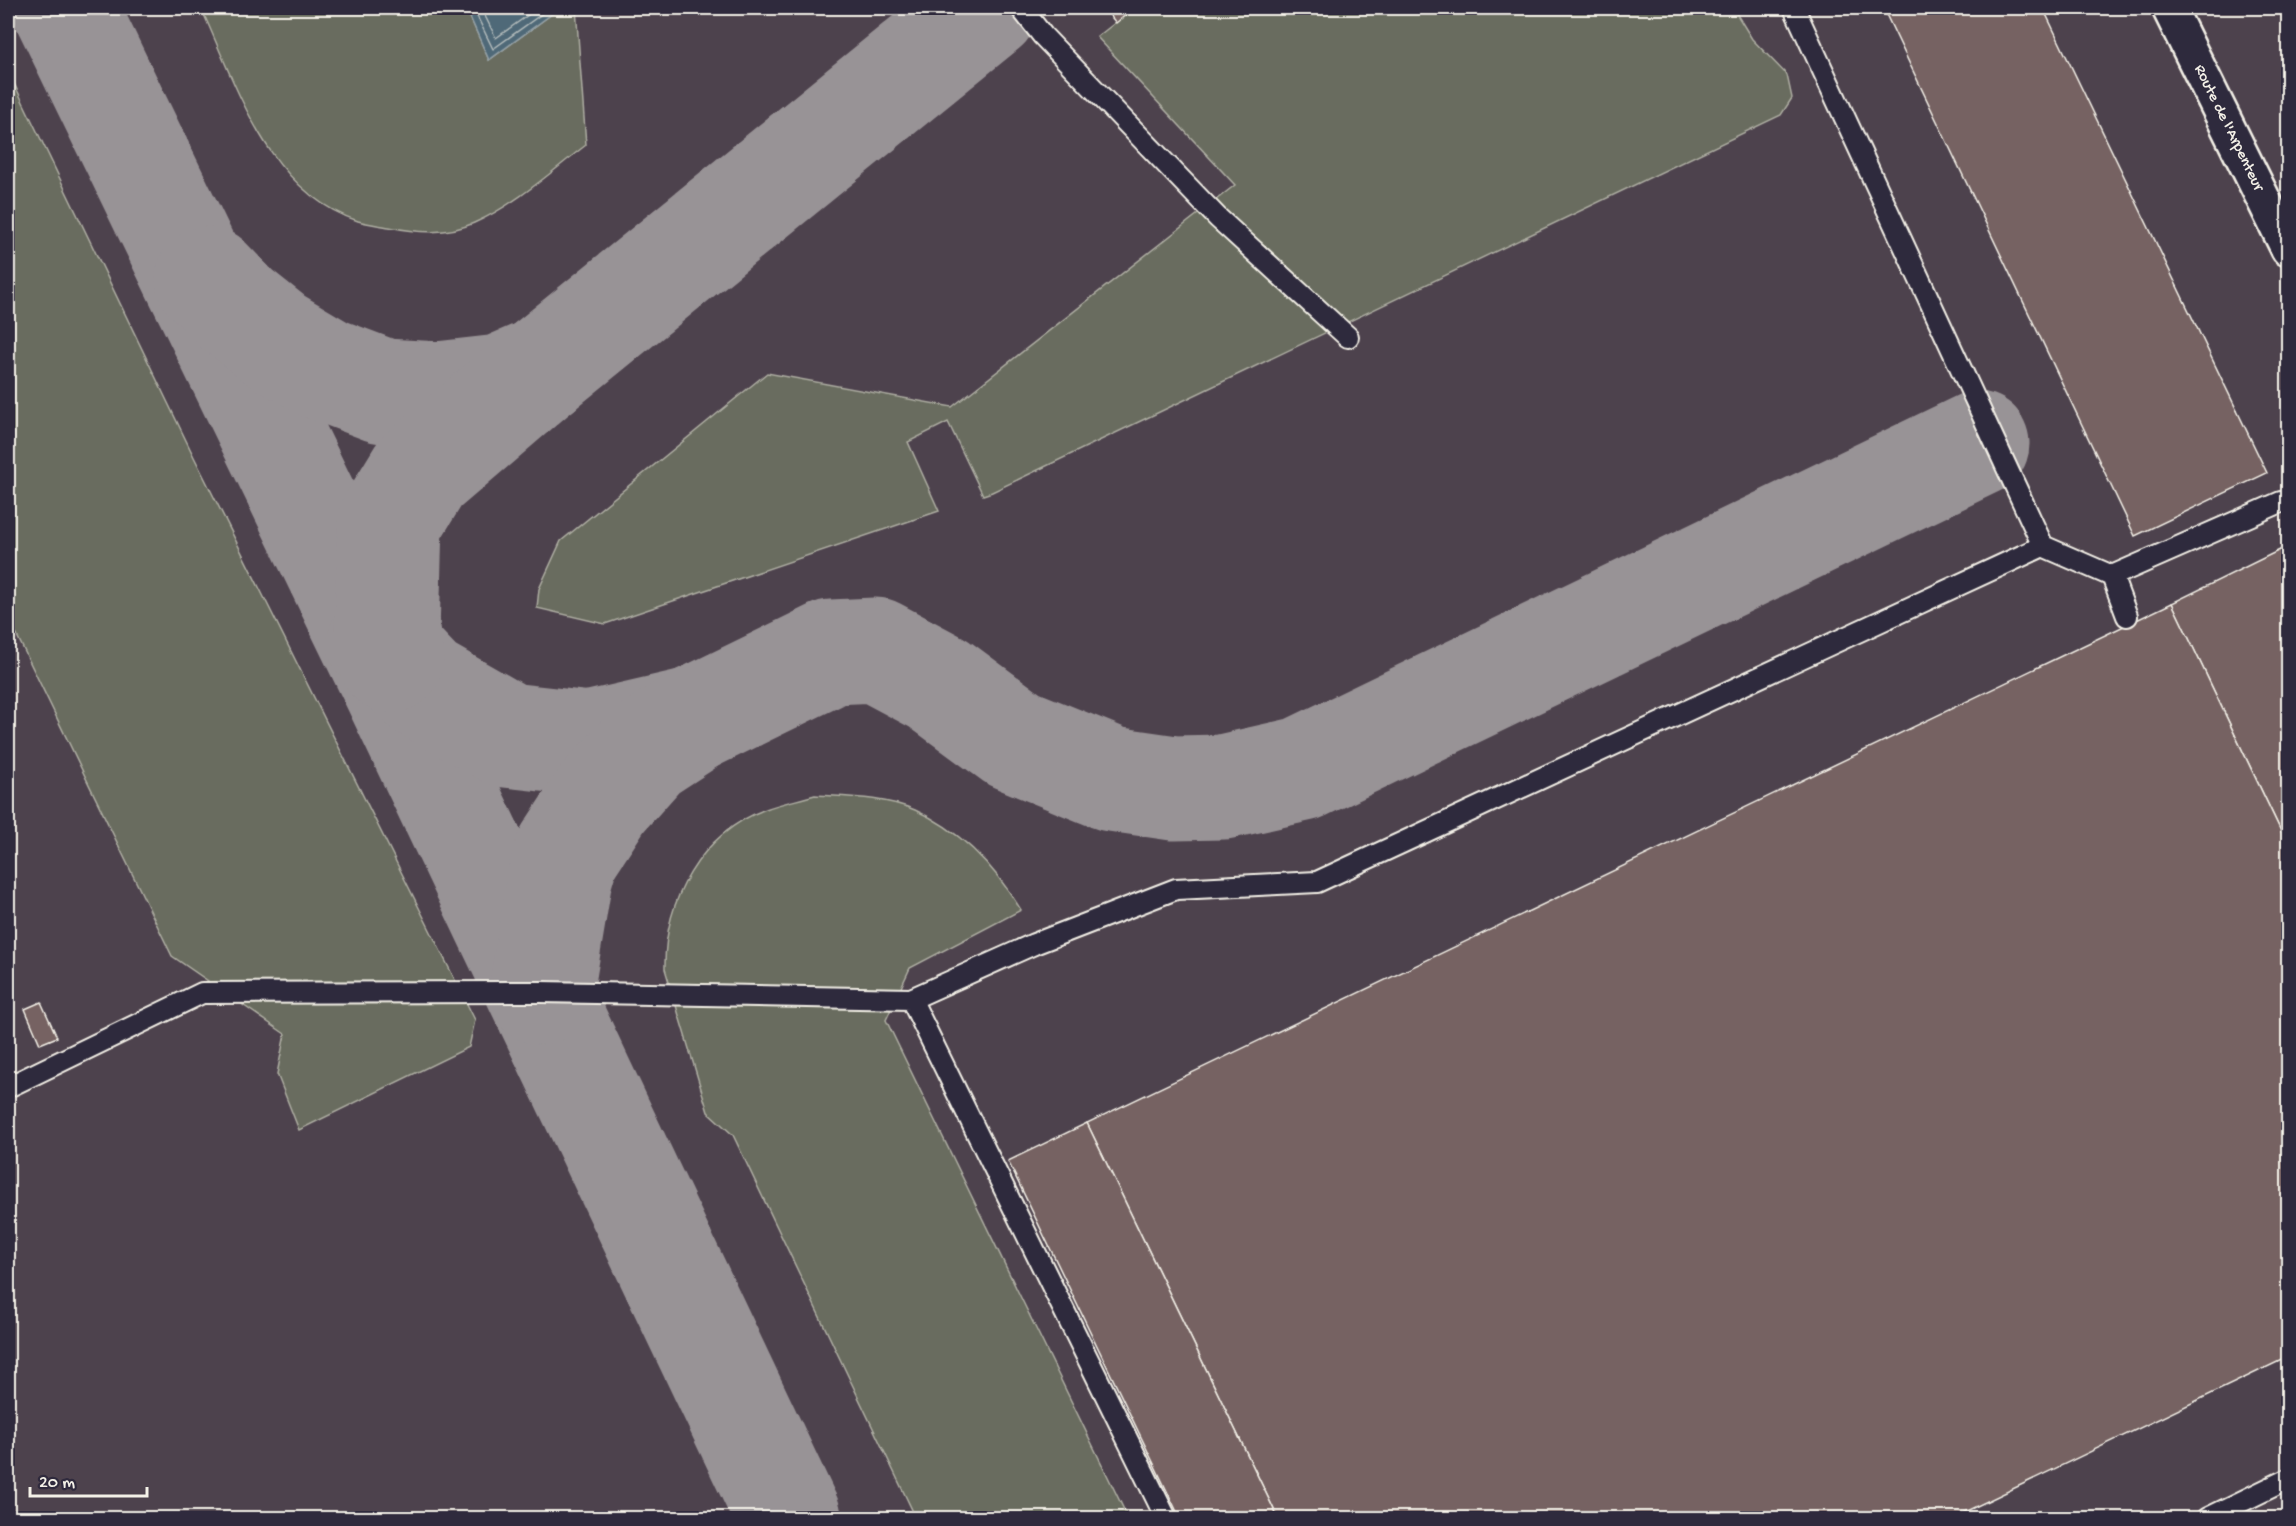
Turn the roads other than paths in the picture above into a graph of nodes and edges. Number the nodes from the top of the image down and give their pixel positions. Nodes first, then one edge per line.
1 (1021, 8) edge
2 (1794, 8) edge
3 (2169, 8) edge
4 (2289, 249) edge
5 (1348, 337) dead end
6 (2281, 502) dead end
7 (2043, 546) junction
8 (2112, 576) junction
9 (2127, 616) dead end
10 (911, 999) junction
11 (8, 1087) edge
12 (2289, 1479) edge
13 (1166, 1518) edge
14 (2208, 1518) edge

1 - 5 lane
2 - 7 lane
3 - 4 main road, Route de l'Arpenteur
6 - 8 lane
7 - 8 lane
7 - 10 lane
8 - 9 lane
10 - 11 lane
10 - 13 lane
12 - 14 lane

